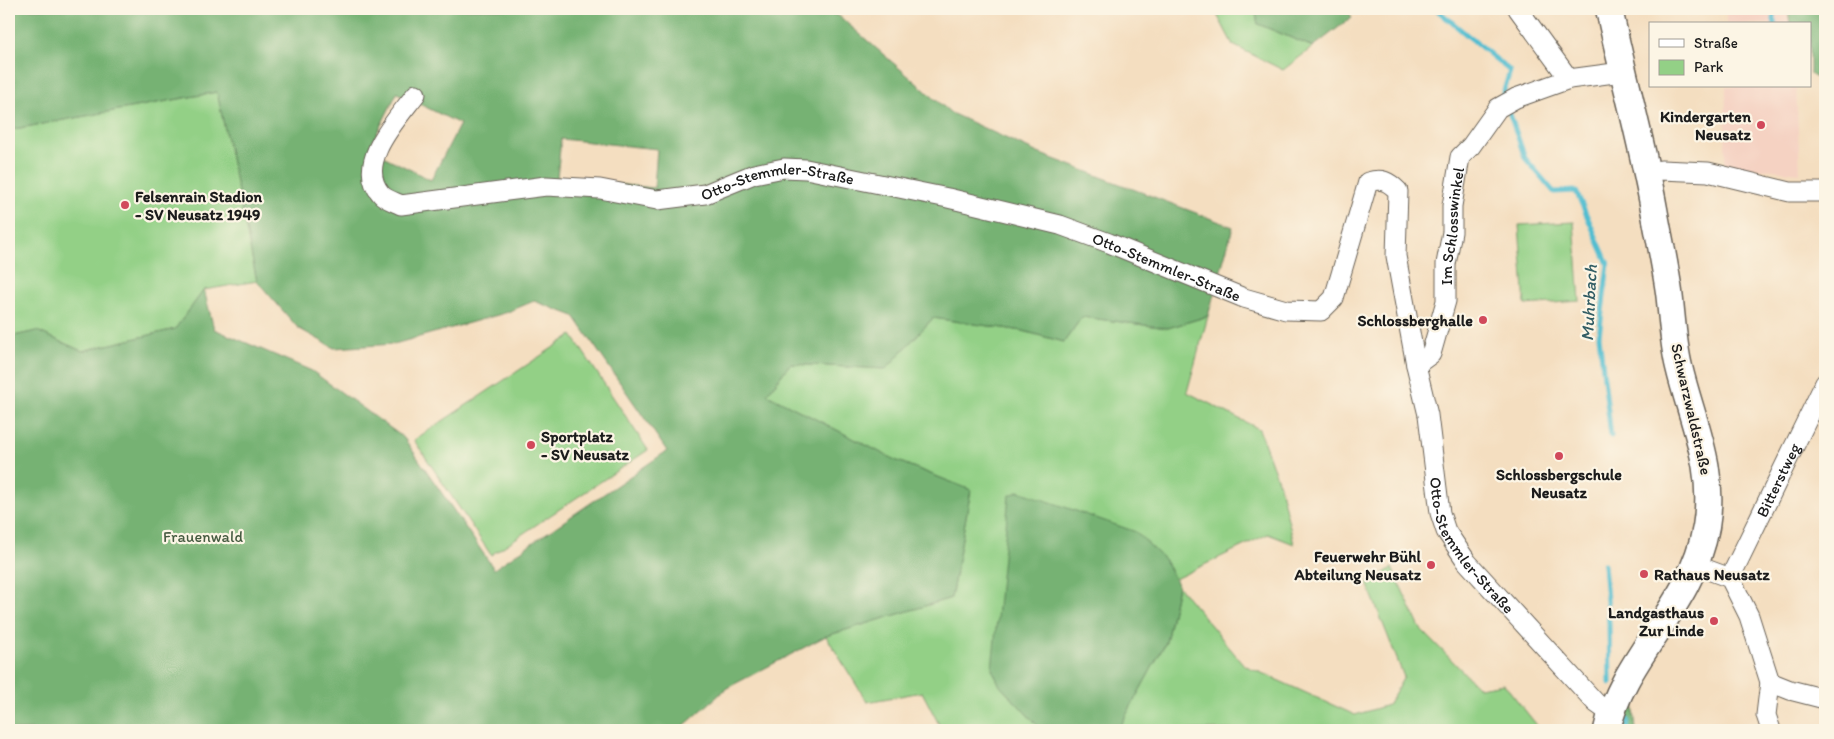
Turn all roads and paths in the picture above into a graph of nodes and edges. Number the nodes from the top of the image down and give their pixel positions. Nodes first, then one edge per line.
1 (1518, 9) edge
2 (1609, 9) edge
3 (1622, 72) junction
4 (1569, 80) junction
5 (416, 94) dead end
6 (1648, 174) junction
7 (1825, 192) edge
8 (1416, 365) junction
9 (1825, 383) edge
10 (1695, 565) junction
11 (1730, 578) junction
12 (1770, 682) junction
13 (1825, 699) edge
14 (1608, 722) edge
15 (1770, 730) edge

1 - 4 street
2 - 3 main road, Schwarzwaldstraße
3 - 4 street, Im Schlosswinkel
3 - 6 main road, Schwarzwaldstraße
4 - 8 street, Im Schlosswinkel
5 - 8 street, Otto-Stemmler-Straße
6 - 7 street
6 - 10 main road, Schwarzwaldstraße
8 - 14 street, Otto-Stemmler-Straße
9 - 11 street, Bitterstweg
10 - 11 street
10 - 14 main road, Schwarzwaldstraße
11 - 12 street
12 - 13 street
12 - 15 street

